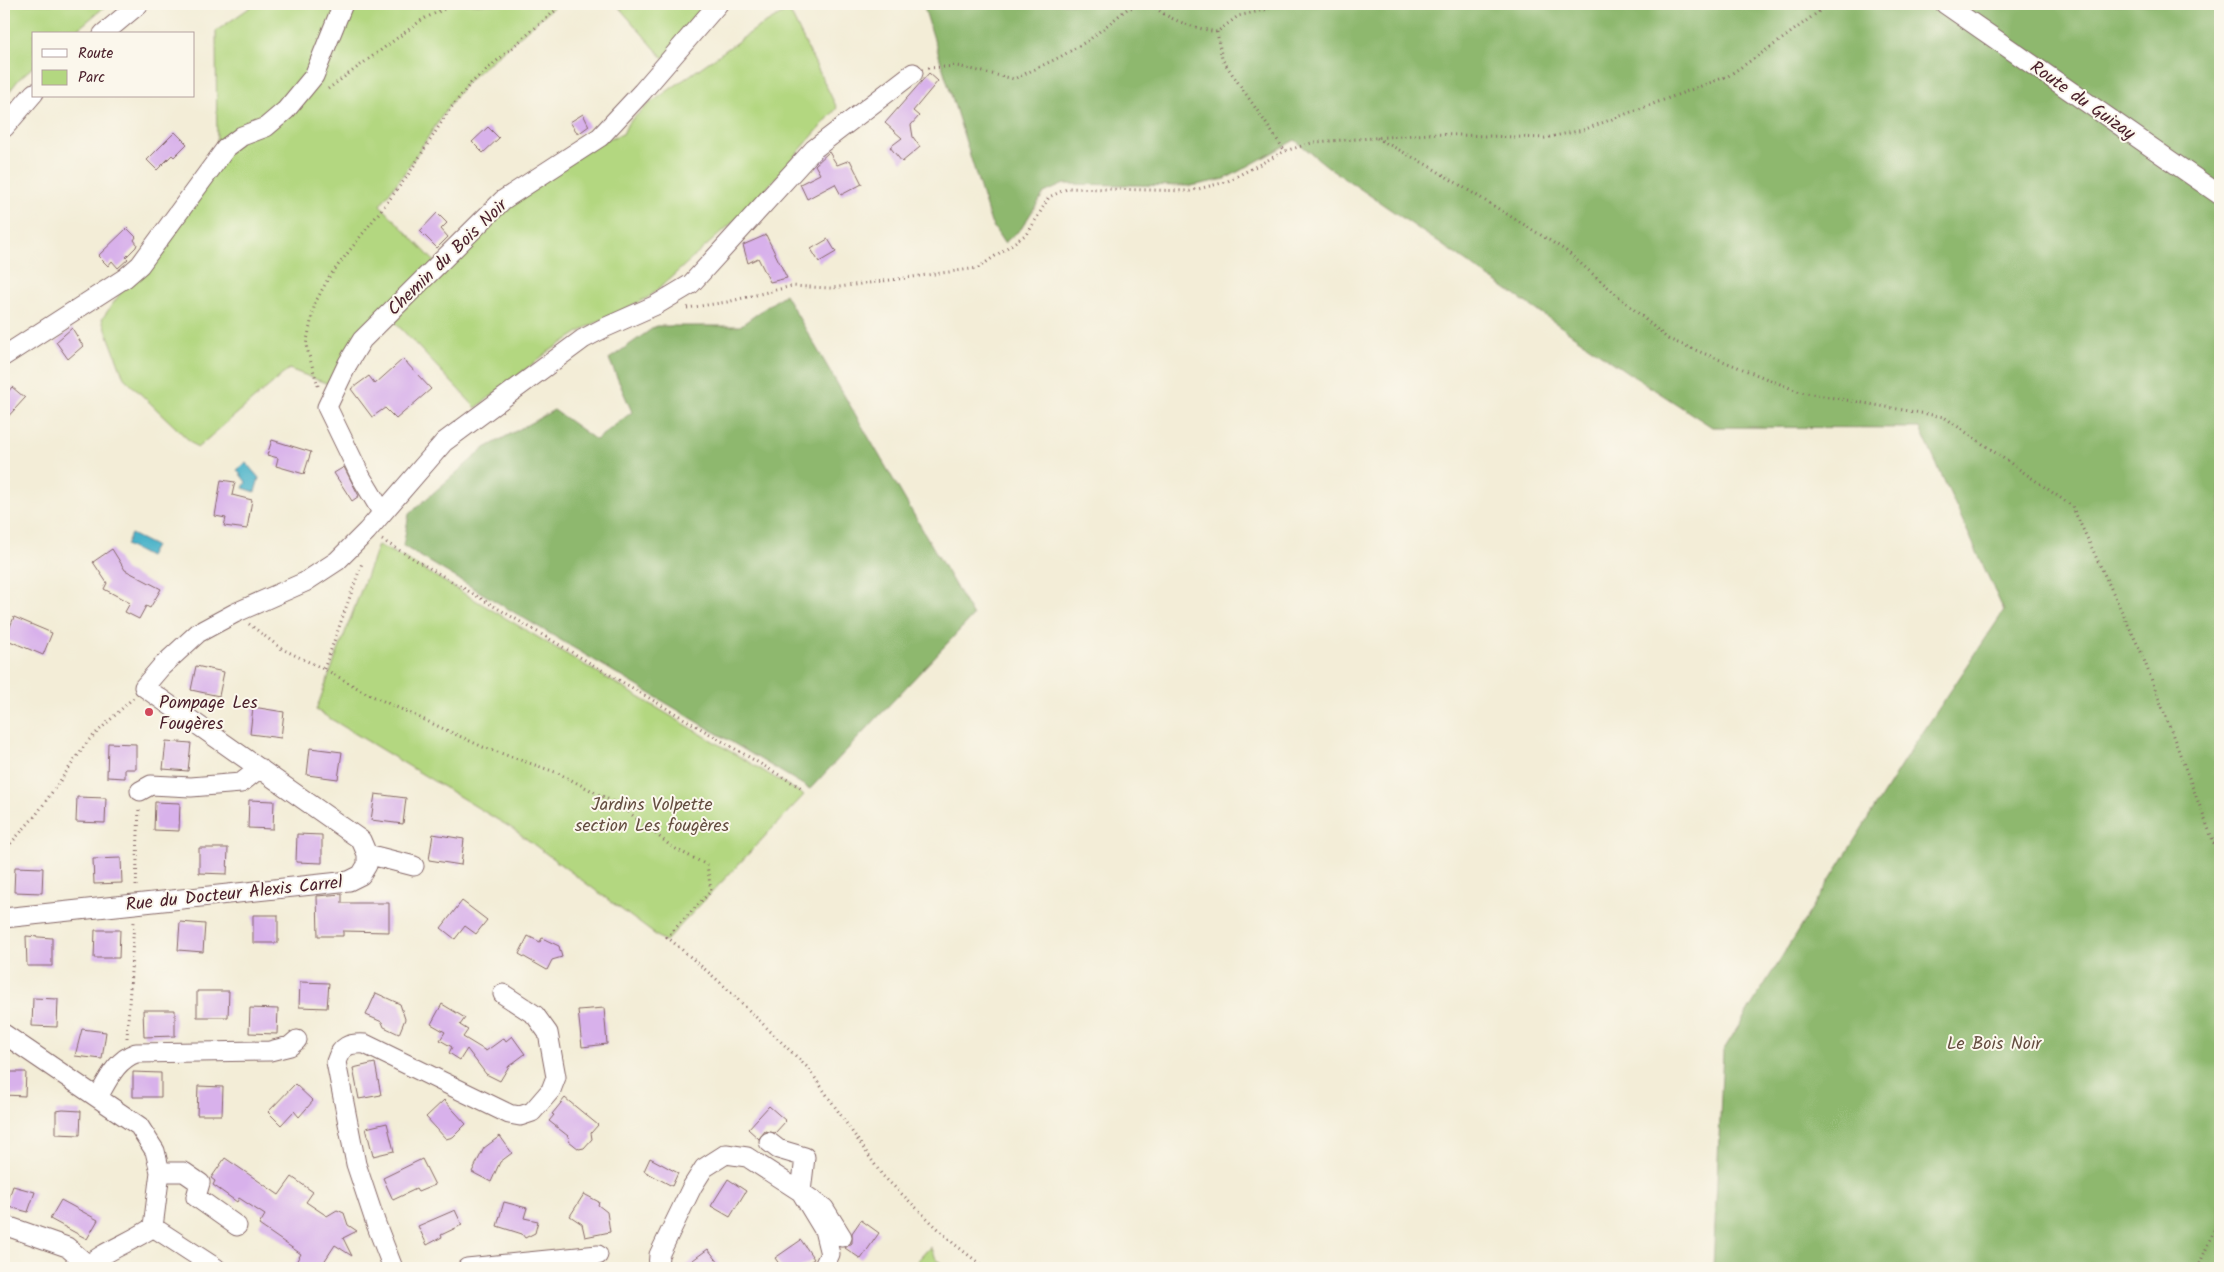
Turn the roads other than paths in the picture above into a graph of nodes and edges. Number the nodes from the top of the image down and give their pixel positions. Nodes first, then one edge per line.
1 (139, 4) edge
2 (343, 4) edge
3 (718, 4) edge
4 (1945, 4) edge
5 (105, 32) edge
6 (913, 73) road end
7 (32, 95) edge
8 (4, 128) edge
9 (2220, 195) edge
10 (4, 356) edge
11 (382, 512) junction
12 (260, 768) junction
13 (140, 791) dead end
14 (367, 854) junction
15 (414, 866) dead end
16 (4, 918) edge
17 (504, 994) dead end
18 (4, 1034) edge
19 (297, 1040) dead end
20 (98, 1097) junction
21 (769, 1142) dead end
22 (160, 1172) junction
23 (801, 1192) junction
24 (4, 1225) edge
25 (237, 1226) dead end
26 (153, 1227) junction
27 (842, 1237) dead end
28 (598, 1255) dead end
29 (86, 1267) edge
30 (216, 1268) edge
31 (394, 1268) edge
32 (468, 1268) edge
33 (658, 1268) edge
34 (823, 1268) edge

1 - 5 street
2 - 10 street
3 - 11 street, Chemin du Bois Noir
4 - 9 street, Route du Guizay
6 - 11 street
7 - 8 street
11 - 12 street
12 - 13 street
12 - 14 street
14 - 15 street
14 - 16 street, Rue du Docteur Alexis Carrel
17 - 31 street
18 - 20 street
19 - 20 street
20 - 22 street
21 - 23 street
22 - 25 street
22 - 26 street
23 - 27 street
23 - 33 street
23 - 34 street
24 - 29 street
26 - 29 street
26 - 30 street
28 - 32 street

